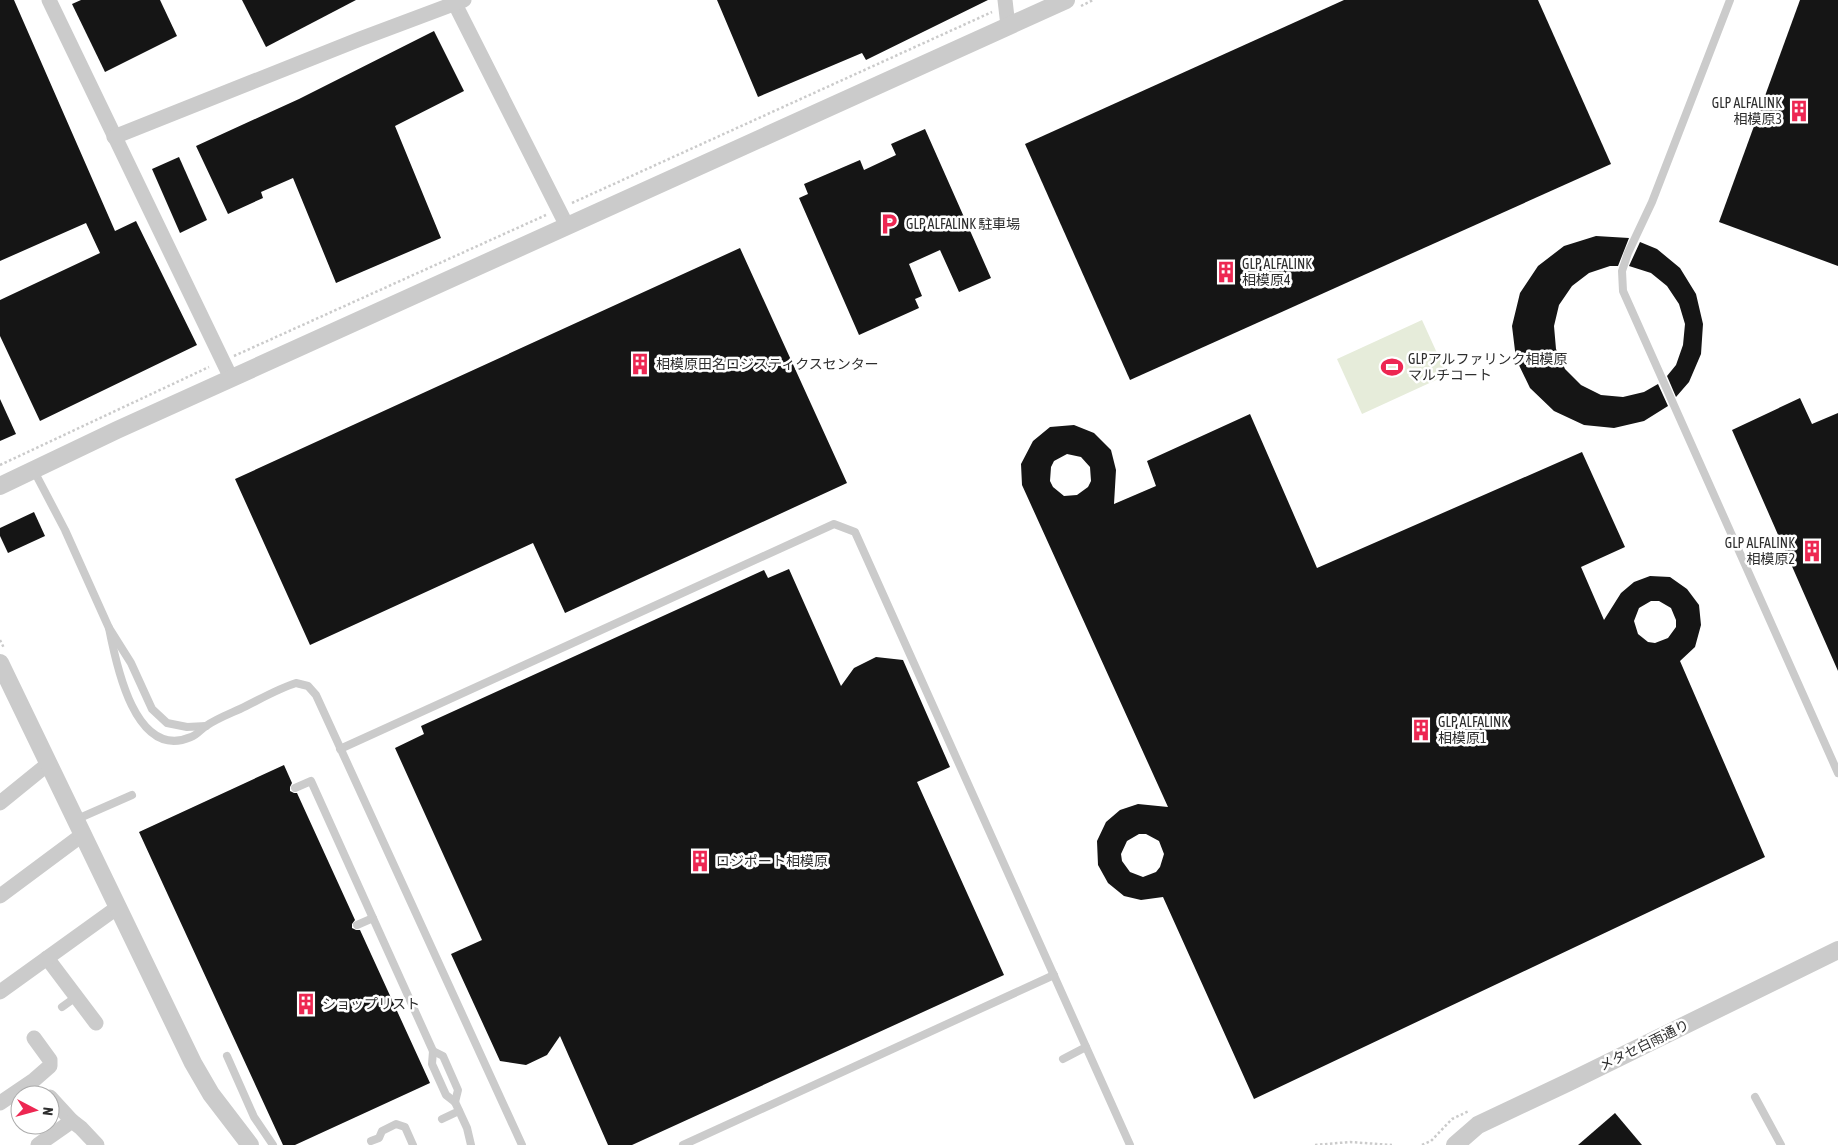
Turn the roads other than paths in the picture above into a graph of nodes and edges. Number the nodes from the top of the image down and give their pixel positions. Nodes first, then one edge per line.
1 (49, 0) edge
2 (1066, 0) edge
3 (1730, 0) edge
4 (458, 1) edge
5 (1005, 3) edge
6 (1008, 26) junction
7 (114, 136) junction
8 (567, 226) junction
9 (231, 378) junction
10 (33, 469) junction
11 (0, 486) edge
12 (109, 628) junction
13 (0, 663) edge
14 (206, 726) junction
15 (340, 749) junction
16 (48, 764) junction
17 (1838, 773) edge
18 (295, 788) dead end
19 (132, 794) dead end
20 (0, 803) edge
21 (79, 828) junction
22 (0, 896) edge
23 (118, 907) junction
24 (373, 918) junction
25 (358, 924) dead end
26 (1838, 950) edge
27 (47, 958) junction
28 (1054, 975) junction
29 (0, 992) edge
30 (76, 997) junction
31 (62, 1007) dead end
32 (96, 1023) dead end
33 (34, 1038) dead end
34 (1086, 1048) junction
35 (433, 1051) junction
36 (227, 1056) dead end
37 (1063, 1058) dead end
38 (34, 1080) junction
39 (39, 1085) edge
40 (1755, 1097) dead end
41 (456, 1102) junction
42 (0, 1103) edge
43 (60, 1108) edge
44 (459, 1111) junction
45 (442, 1119) dead end
46 (72, 1121) junction
47 (371, 1141) dead end
48 (381, 1141) edge
49 (38, 1145) edge
50 (97, 1145) edge
51 (250, 1145) edge
52 (273, 1145) edge
53 (413, 1145) edge
54 (471, 1145) edge
55 (522, 1145) edge
56 (683, 1145) edge
57 (1130, 1145) edge
58 (1455, 1145) edge
59 (1781, 1145) edge

1 - 7 street
2 - 6 street
3 - 17 lane
4 - 7 street
4 - 8 street
5 - 6 street
6 - 8 street
7 - 9 street
8 - 9 street
9 - 10 street
10 - 11 street
10 - 12 lane
12 - 14 lane
12 - 14 lane
13 - 16 street
14 - 15 lane
15 - 28 lane
15 - 55 lane
16 - 20 street
16 - 21 street
18 - 24 lane
19 - 21 lane
21 - 22 street
21 - 23 street
23 - 27 street
23 - 51 street
24 - 25 lane
24 - 35 lane
26 - 58 street, メタセ白雨通り
27 - 29 street
27 - 30 street
28 - 34 lane
28 - 56 lane
30 - 31 lane
30 - 32 street
33 - 38 street
34 - 37 lane
34 - 57 lane
35 - 41 lane
35 - 41 lane
36 - 52 lane
38 - 39 street
38 - 42 street
40 - 59 lane
41 - 44 lane
43 - 46 street
44 - 45 lane
44 - 54 lane
46 - 49 street
46 - 50 street
47 - 48 lane
48 - 53 lane

